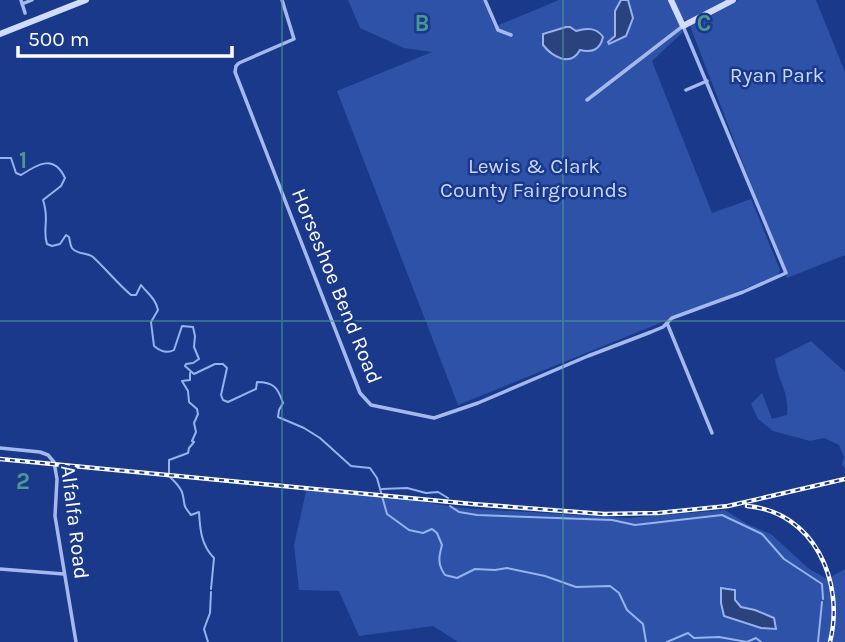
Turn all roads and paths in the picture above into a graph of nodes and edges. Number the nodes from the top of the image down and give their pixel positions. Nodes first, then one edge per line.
1 (32, 0) edge
2 (86, 0) edge
3 (282, 0) edge
4 (485, 0) edge
5 (671, 0) edge
6 (733, 0) edge
7 (21, 2) edge
8 (25, 13) dead end
9 (683, 26) junction
10 (0, 34) edge
11 (511, 36) dead end
12 (707, 81) junction
13 (686, 90) dead end
14 (587, 100) dead end
15 (667, 323) junction
16 (712, 433) dead end
17 (0, 448) edge
18 (0, 569) edge
19 (65, 574) junction
20 (76, 642) edge

1 - 7 street
2 - 10 main road
3 - 15 street, Horseshoe Bend Road
4 - 11 street
5 - 9 main road
6 - 9 main road
7 - 8 street
9 - 12 street
9 - 14 street
12 - 13 street
12 - 15 street, Horseshoe Bend Road
15 - 16 street
17 - 19 street, Alfalfa Road
18 - 19 street
19 - 20 street, Alfalfa Road

